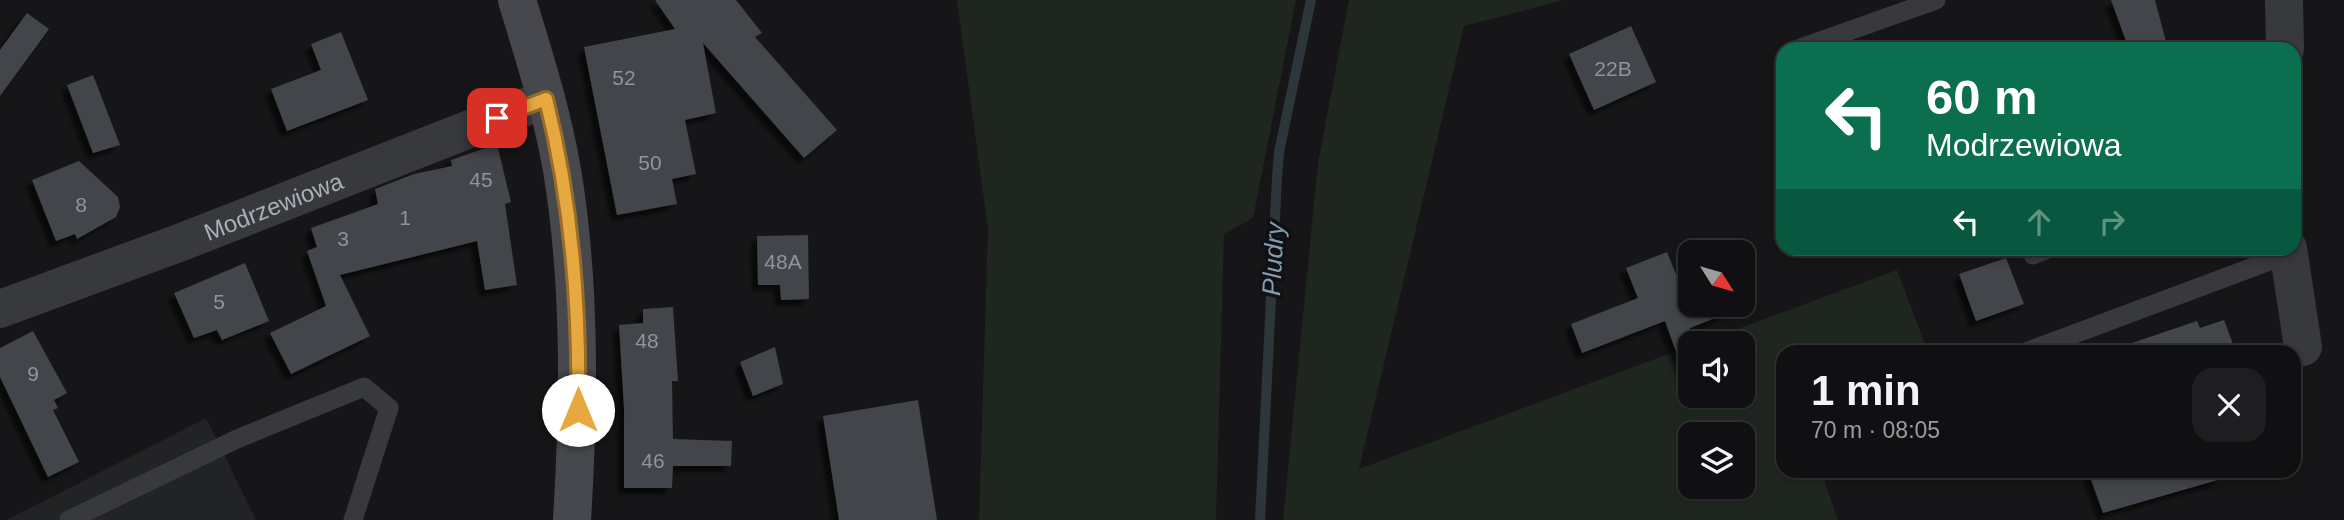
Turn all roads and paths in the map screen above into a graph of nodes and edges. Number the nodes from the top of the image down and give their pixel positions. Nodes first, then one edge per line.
1 (517, 0) edge
2 (1937, 0) edge
3 (2284, 0) edge
4 (1818, 42) edge
5 (2285, 42) edge
6 (546, 99) junction
7 (2275, 256) edge
8 (2289, 256) edge
9 (0, 309) edge
10 (2044, 345) edge
11 (2303, 347) dead end
12 (69, 520) edge
13 (353, 520) edge
14 (572, 520) edge

1 - 6 street
2 - 4 lane
3 - 5 street
6 - 9 street, Modrzewiowa
6 - 14 street
7 - 10 lane
8 - 11 street
12 - 13 lane

